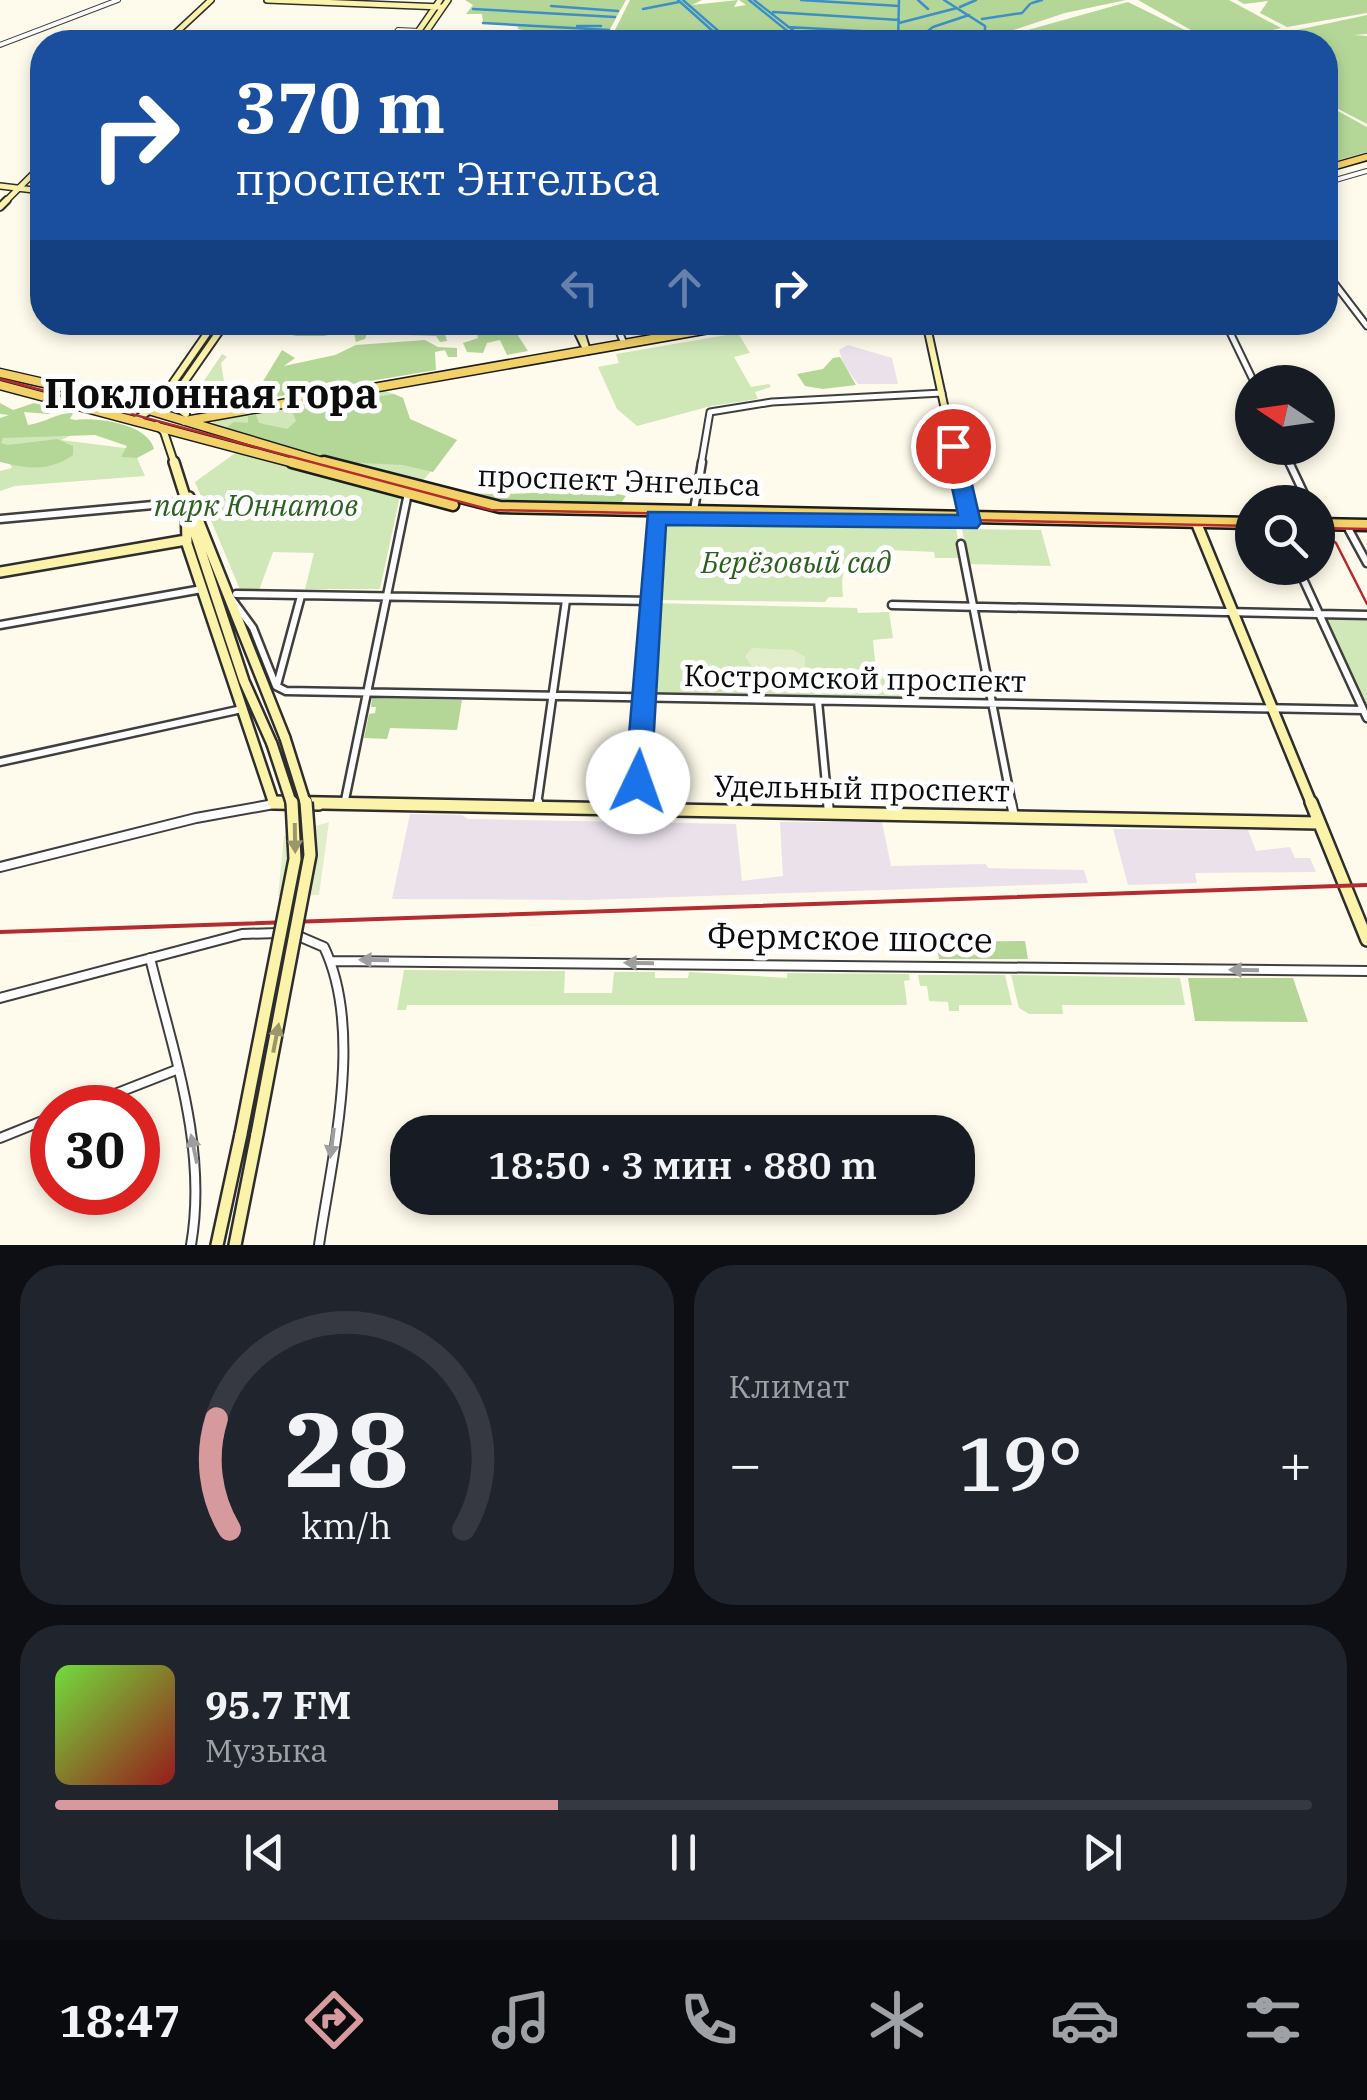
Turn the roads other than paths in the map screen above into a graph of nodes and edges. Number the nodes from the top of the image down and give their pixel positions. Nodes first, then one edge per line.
1 (118, 0) edge
2 (212, 0) edge
3 (266, 0) edge
4 (326, 0) edge
5 (440, 4) edge
6 (38, 30) edge
7 (181, 30) edge
8 (420, 30) edge
9 (425, 30) edge
10 (30, 33) edge
11 (0, 44) edge
12 (1367, 159) edge
13 (1338, 167) edge
14 (1367, 171) edge
15 (30, 176) edge
16 (1338, 179) edge
17 (0, 186) edge
18 (17, 188) junction
19 (30, 189) edge
20 (0, 205) edge
21 (1338, 288) edge
22 (1367, 326) edge
23 (205, 335) edge
24 (217, 335) edge
25 (580, 335) edge
26 (620, 335) edge
27 (657, 335) edge
28 (671, 335) edge
29 (929, 335) edge
30 (1232, 335) edge
31 (623, 341) junction
32 (586, 349) junction
33 (1246, 365) edge
34 (0, 373) edge
35 (0, 385) edge
36 (942, 393) junction
37 (178, 394) junction
38 (149, 410) junction
39 (211, 416) junction
40 (136, 419) junction
41 (184, 422) junction
42 (154, 424) junction
43 (209, 431) junction
44 (395, 485) junction
45 (408, 494) junction
46 (181, 502) junction
47 (694, 511) junction
48 (656, 517) junction
49 (0, 518) edge
50 (969, 520) junction
51 (1197, 524) junction
52 (1235, 525) edge
53 (1335, 526) edge
54 (1335, 528) edge
55 (1367, 528) edge
56 (1349, 530) junction
57 (186, 540) junction
58 (961, 544) dead end
59 (1367, 564) edge
60 (0, 572) edge
61 (1306, 585) edge
62 (202, 589) junction
63 (232, 594) junction
64 (302, 595) junction
65 (386, 597) junction
66 (566, 600) junction
67 (651, 601) junction
68 (892, 605) dead end
69 (973, 607) junction
70 (1234, 612) junction
71 (1319, 614) junction
72 (1367, 615) edge
73 (0, 625) edge
74 (276, 686) junction
75 (367, 692) junction
76 (552, 695) junction
77 (643, 697) junction
78 (818, 700) junction
79 (992, 704) junction
80 (242, 708) junction
81 (1273, 708) junction
82 (1365, 714) edge
83 (0, 762) edge
84 (279, 804) junction
85 (344, 805) junction
86 (536, 808) junction
87 (636, 810) junction
88 (829, 814) junction
89 (1014, 817) junction
90 (1319, 823) junction
91 (0, 867) edge
92 (1367, 940) edge
93 (150, 958) junction
94 (332, 962) junction
95 (1367, 971) edge
96 (0, 998) edge
97 (176, 1070) junction
98 (137, 1085) edge
99 (30, 1126) edge
100 (0, 1138) edge
101 (191, 1245) edge
102 (217, 1245) edge
103 (235, 1245) edge
104 (319, 1245) edge

1 - 6 street
2 - 7 street
3 - 5 street
4 - 5 street
5 - 8 street
5 - 9 street
10 - 11 street
12 - 13 main road
14 - 16 street
15 - 18 street
17 - 18 street
18 - 19 street
18 - 20 street
21 - 22 street
23 - 38 street
24 - 37 street
25 - 32 street
26 - 31 street
27 - 31 main road
28 - 32 main road
29 - 36 street
30 - 33 street
31 - 32 main road
32 - 39 main road
32 - 41 main road
34 - 38 main road, проспект Энгельса
35 - 40 main road, проспект Энгельса
36 - 47 street
36 - 50 street
37 - 38 street
37 - 41 street
38 - 40 street
38 - 41 main road, проспект Энгельса
39 - 41 main road
39 - 43 main road
40 - 42 main road, проспект Энгельса
41 - 42 main road, проспект Энгельса
41 - 43 main road, проспект Энгельса
41 - 44 main road, проспект Энгельса
41 - 63 street
42 - 46 street
43 - 44 main road, проспект Энгельса
44 - 45 main road, проспект Энгельса
44 - 47 main road, проспект Энгельса
45 - 48 main road, проспект Энгельса
45 - 65 street
46 - 49 street
46 - 57 street
46 -> 102 street, bridge
47 - 50 main road, проспект Энгельса
48 - 50 main road, проспект Энгельса
48 - 67 street
50 - 51 main road, проспект Энгельса
51 - 52 main road, проспект Энгельса
51 - 70 street
53 - 55 main road
54 - 56 main road
55 - 56 main road
56 - 59 street
57 - 60 street
57 - 62 street
58 - 69 street
61 - 71 street
62 - 73 street
62 - 80 street
63 - 64 street
63 - 74 street
103 -> 63 street, bridge
64 - 65 street
64 - 74 street
65 - 66 street
65 - 75 street
66 - 67 street
66 - 76 street
67 - 77 street
68 - 69 street
69 - 70 street
69 - 79 street
70 - 71 street
70 - 81 street
71 - 72 street
71 - 82 street
74 - 75 street, Костромской проспект
75 - 76 street, Костромской проспект
75 - 85 street
76 - 77 street, Костромской проспект
76 - 86 street
77 - 78 street, Костромской проспект
77 - 87 street
78 - 79 street, Костромской проспект
78 - 88 street
79 - 81 street, Костромской проспект
79 - 89 street
80 - 83 street
80 - 84 street
81 - 82 street, Костромской проспект
81 - 90 street
84 - 85 street, Удельный проспект
84 - 91 street
85 - 86 street, Удельный проспект
86 - 87 street, Удельный проспект
87 - 88 street, Удельный проспект
88 - 89 street, Удельный проспект
89 - 90 street, Удельный проспект
90 - 92 street
93 - 94 street
93 - 96 street
93 - 97 street
95 -> 94 street, Фермское шоссе
94 -> 104 street
97 - 98 street
101 -> 97 street
99 - 100 street

